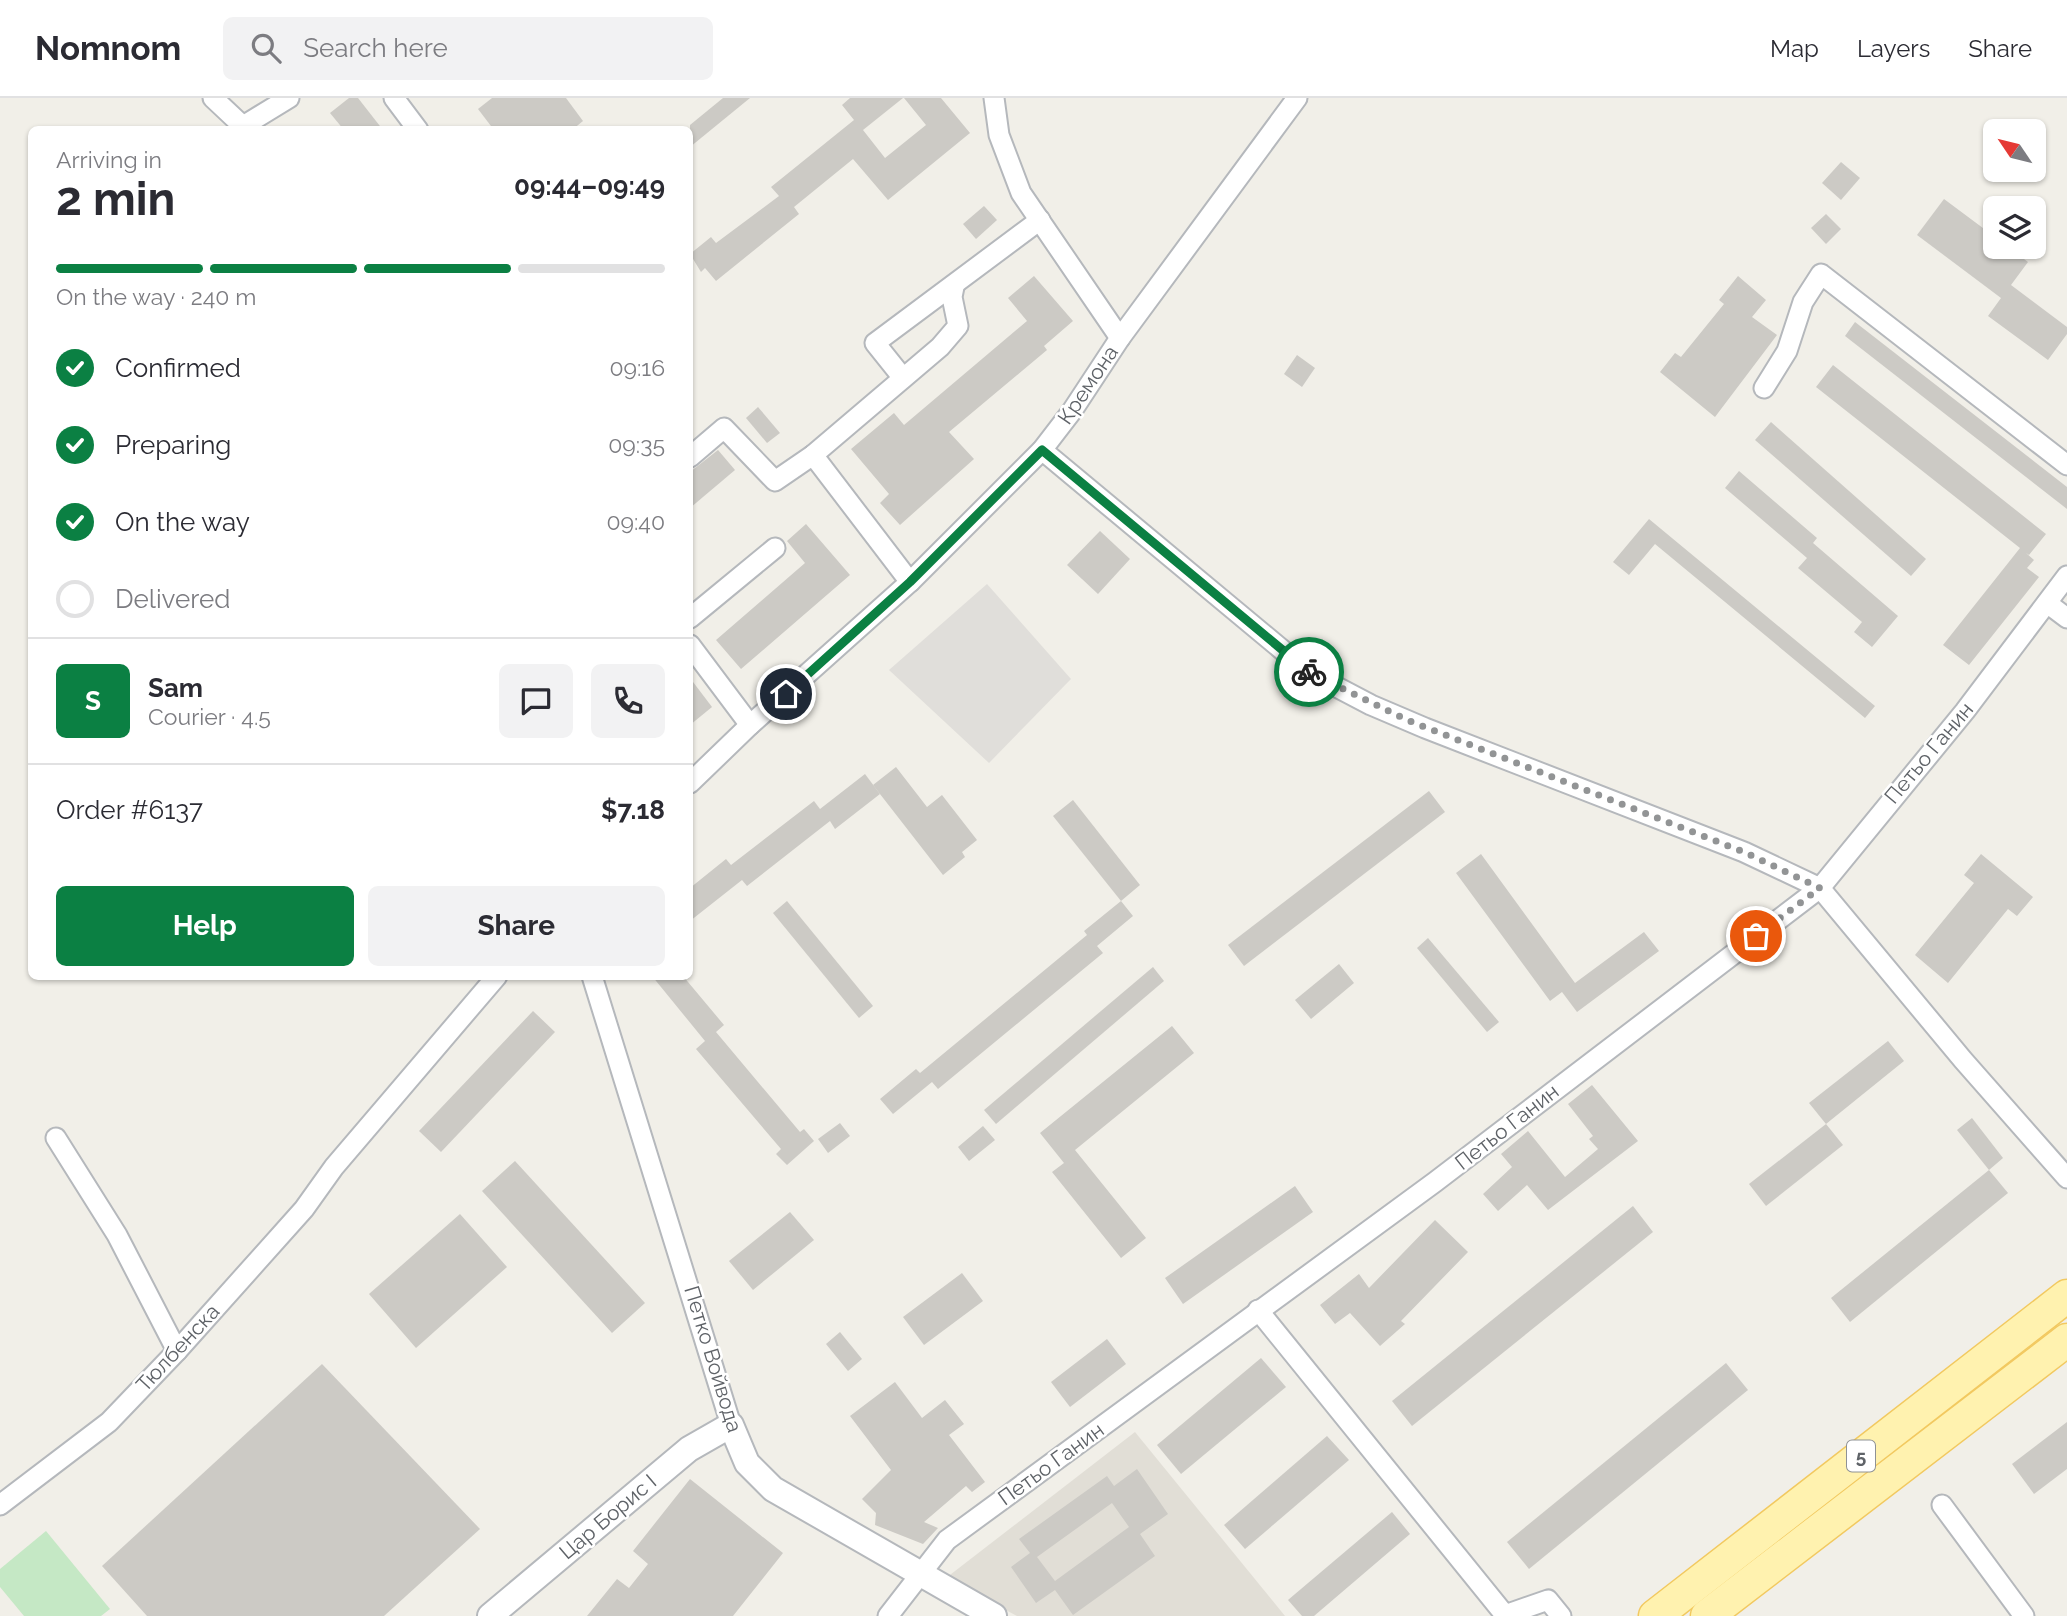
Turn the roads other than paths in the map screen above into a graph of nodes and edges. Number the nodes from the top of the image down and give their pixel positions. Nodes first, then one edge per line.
1 (212, 98) edge
2 (289, 98) edge
3 (394, 98) edge
4 (995, 98) edge
5 (1297, 98) edge
6 (244, 126) edge
7 (247, 126) edge
8 (415, 126) edge
9 (1040, 220) junction
10 (954, 287) junction
11 (1120, 338) junction
12 (903, 378) junction
13 (1764, 388) dead end
14 (1042, 450) junction
15 (693, 454) edge
16 (813, 455) junction
17 (2067, 465) edge
18 (775, 548) dead end
19 (2067, 576) edge
20 (910, 582) junction
21 (2047, 603) junction
22 (693, 616) edge
23 (2067, 618) edge
24 (693, 649) edge
25 (750, 725) junction
26 (693, 780) edge
27 (1820, 888) junction
28 (494, 980) edge
29 (593, 980) edge
30 (56, 1138) dead end
31 (2067, 1178) edge
32 (2067, 1296) edge
33 (1258, 1310) junction
34 (2067, 1340) edge
35 (177, 1351) junction
36 (732, 1425) junction
37 (0, 1505) edge
38 (1942, 1506) dead end
39 (921, 1572) junction
40 (490, 1616) edge
41 (888, 1616) edge
42 (994, 1616) edge
43 (1561, 1616) edge
44 (1655, 1616) edge
45 (1707, 1616) edge
46 (2024, 1616) edge

1 - 6 street
2 - 7 street
3 - 8 street
4 - 9 street
5 - 11 street, Кремона
9 - 10 street
9 - 11 street
10 - 12 street
10 - 12 street
11 - 14 street, Кремона
12 - 16 street
13 - 17 street
14 - 20 street, Кремона
14 - 27 street
15 - 16 street
16 - 20 street
18 - 22 street
19 - 21 street, Петьо Ганин
20 - 25 street, Кремона
21 - 23 street
21 - 27 street, Петьо Ганин
24 - 25 street
25 - 26 street, Кремона
27 - 31 street
27 - 33 street, Петьо Ганин
28 - 35 street, Тюлбенска
29 - 36 street, Петко Войвода
30 - 35 street
32 - 44 main road, 5
33 - 39 street, Петьо Ганин
33 - 43 street
34 - 45 main road, 5
35 - 37 street, Тюлбенска
36 - 39 street, Петко Войвода
36 - 40 street, Цар Борис I
38 - 46 street
39 - 41 street, Петьо Ганин
39 - 42 street, Петко Войвода

